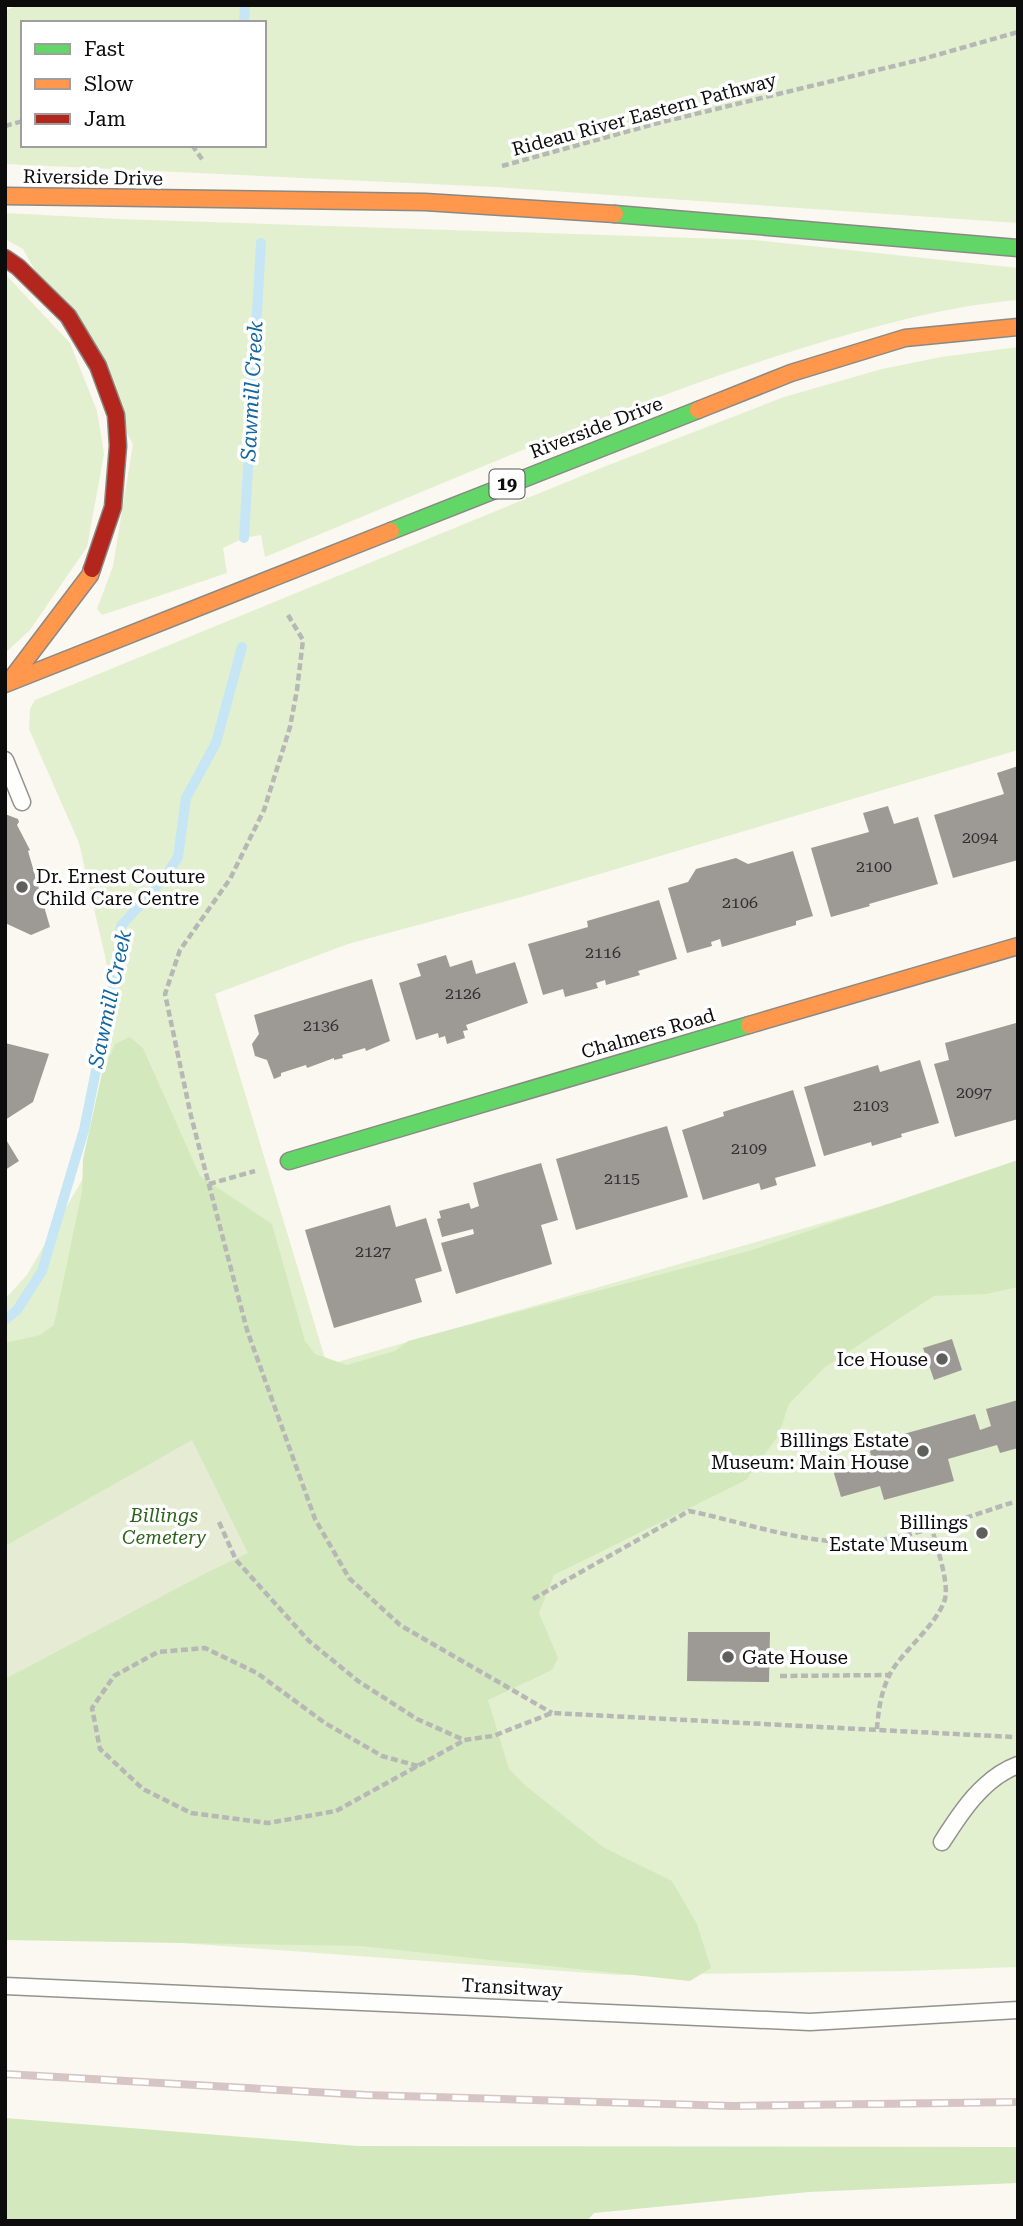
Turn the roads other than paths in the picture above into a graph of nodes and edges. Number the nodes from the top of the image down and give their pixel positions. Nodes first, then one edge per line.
1 (5, 197) edge
2 (1018, 248) edge
3 (5, 258) edge
4 (1018, 327) edge
5 (6, 684) edge
6 (5, 760) edge
7 (22, 802) dead end
8 (1018, 946) edge
9 (289, 1161) road end
10 (1018, 1765) edge
11 (942, 1842) dead end
12 (5, 1986) edge
13 (1018, 2010) edge

1 - 2 main road, Riverside Drive
3 - 5 main road
4 - 5 main road, Riverside Drive / 19
6 - 7 lane
8 - 9 main road, Chalmers Road
10 - 11 lane
12 - 13 lane, Transitway

